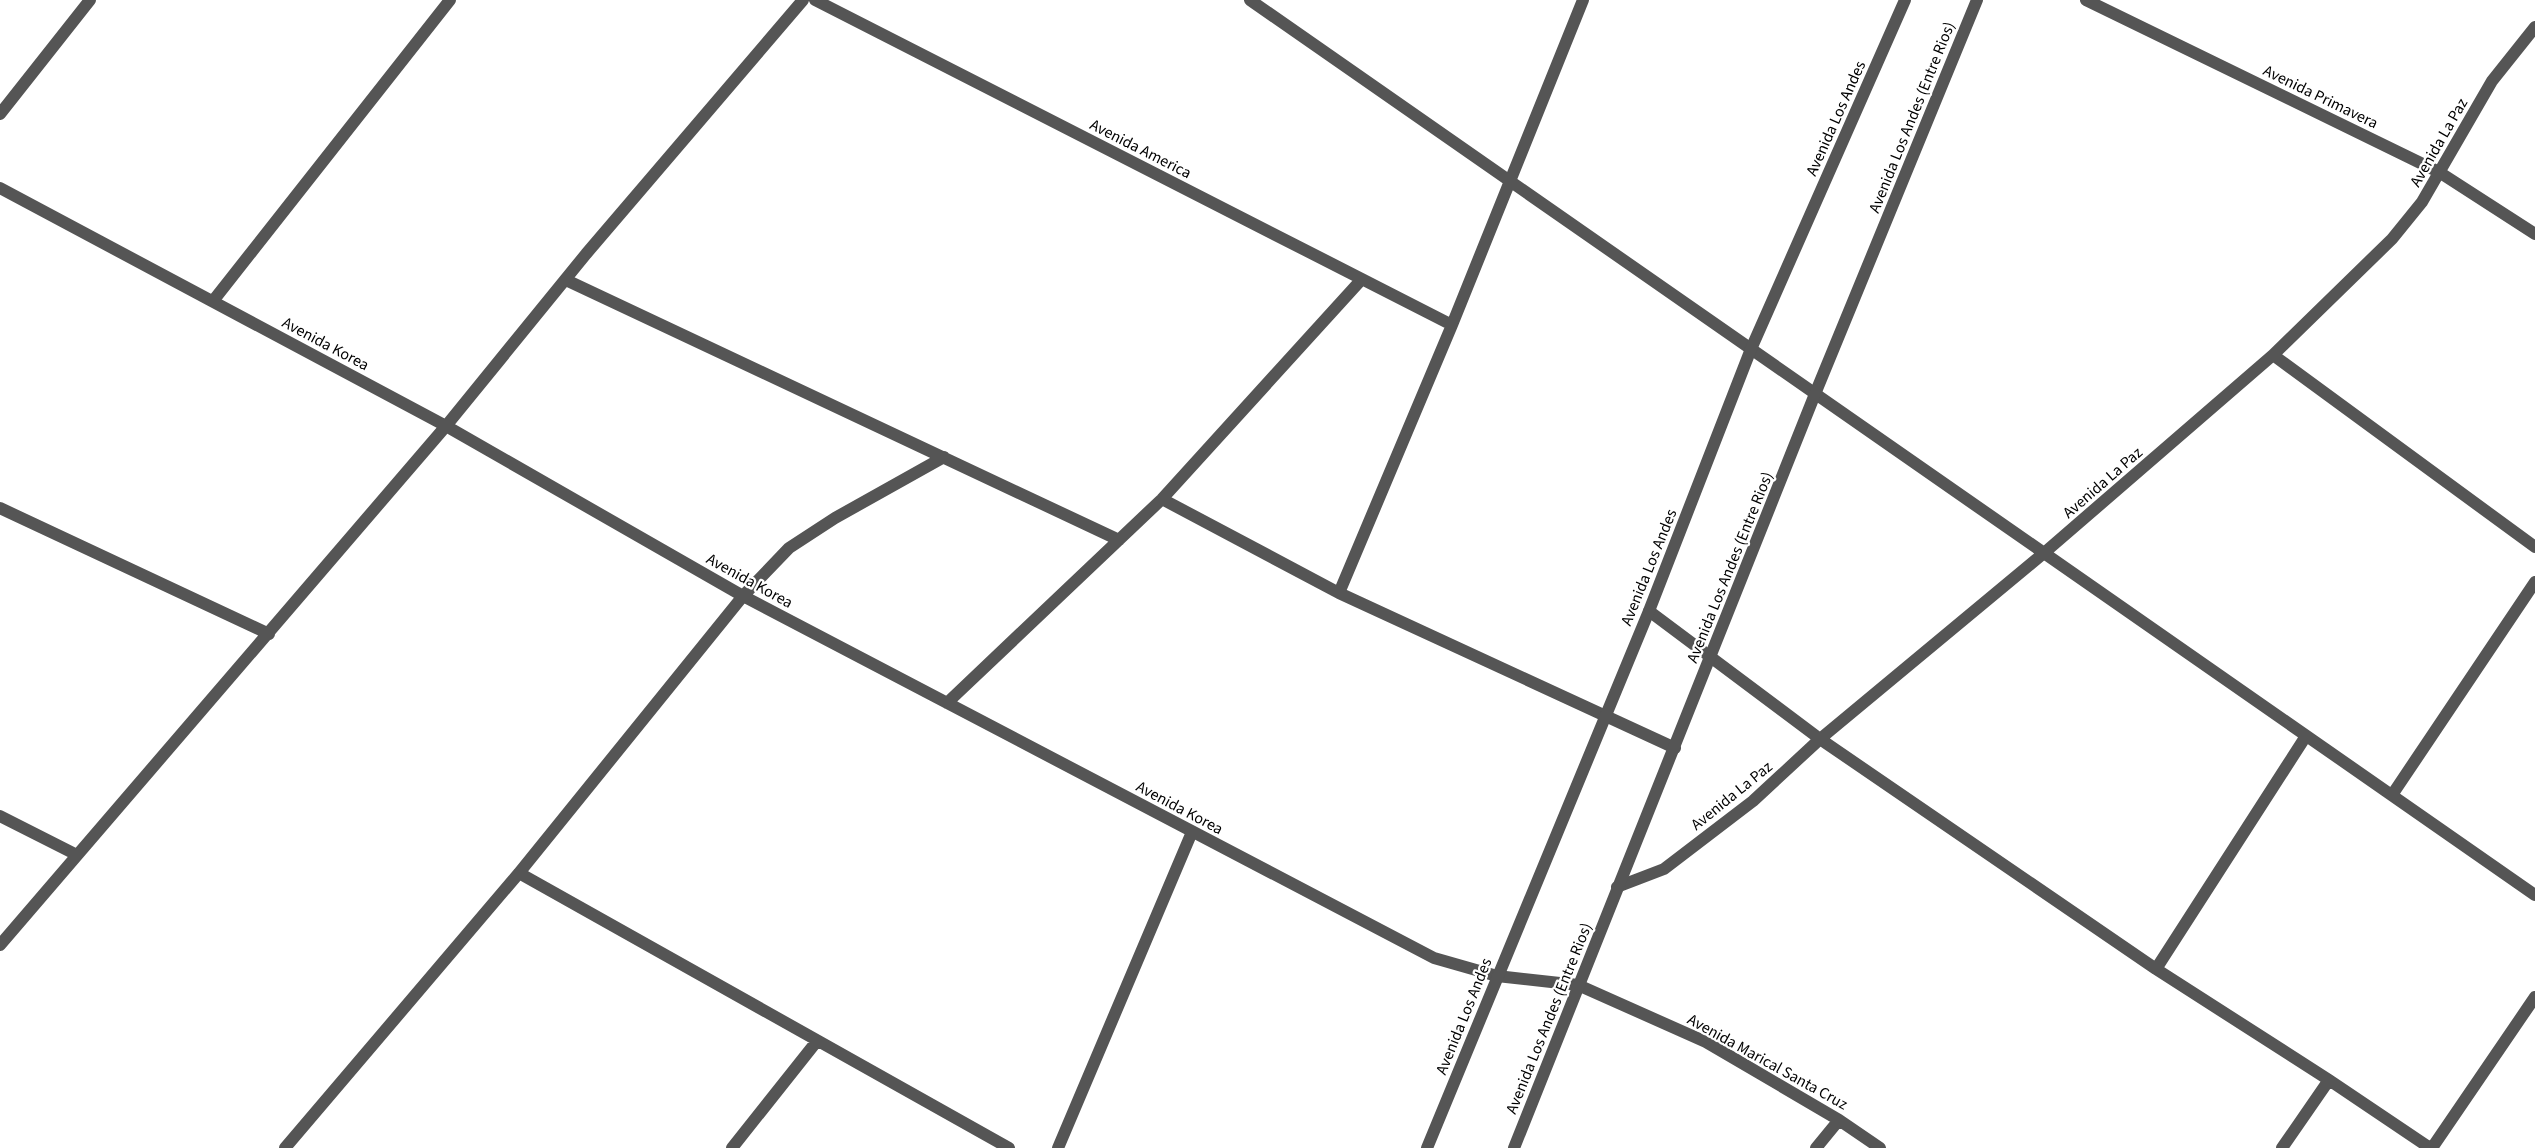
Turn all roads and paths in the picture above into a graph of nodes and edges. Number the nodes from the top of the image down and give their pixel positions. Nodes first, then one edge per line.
1 (90, 0) edge
2 (450, 0) edge
3 (803, 0) edge
4 (815, 0) edge
5 (1250, 0) edge
6 (1583, 0) edge
7 (1905, 0) edge
8 (1977, 0) edge
9 (2086, 0) edge
10 (2535, 27) edge
11 (0, 114) edge
12 (2439, 172) junction
13 (1510, 182) junction
14 (0, 188) edge
15 (2535, 234) edge
16 (1362, 279) junction
17 (566, 280) junction
18 (213, 301) junction
19 (1452, 325) junction
20 (1751, 349) junction
21 (2273, 355) junction
22 (1815, 394) junction
23 (446, 426) junction
24 (944, 457) junction
25 (1162, 499) junction
26 (0, 508) edge
27 (1119, 540) junction
28 (2535, 547) edge
29 (2044, 554) junction
30 (2535, 582) edge
31 (1339, 593) junction
32 (743, 596) junction
33 (1649, 611) junction
34 (269, 634) junction
35 (1711, 657) junction
36 (947, 702) junction
37 (1604, 716) junction
38 (2306, 736) junction
39 (1820, 739) junction
40 (1675, 748) junction
41 (2392, 795) junction
42 (0, 816) edge
43 (1192, 832) junction
44 (77, 855) junction
45 (519, 873) junction
46 (1617, 887) junction
47 (2535, 895) edge
48 (0, 945) edge
49 (2156, 969) junction
50 (1497, 976) junction
51 (1578, 985) junction
52 (2535, 997) edge
53 (817, 1041) junction
54 (2329, 1080) junction
55 (1839, 1120) junction
56 (285, 1148) edge
57 (732, 1148) edge
58 (1009, 1148) edge
59 (1058, 1148) edge
60 (1427, 1148) edge
61 (1514, 1148) edge
62 (1816, 1148) edge
63 (1880, 1148) edge
64 (2282, 1148) edge
65 (2431, 1148) edge

1 - 11 street
2 - 18 street
3 - 17 street
4 - 16 street, Avenida America
5 - 13 street
6 - 13 street
7 - 20 street, Avenida Los Andes
8 - 22 street, Avenida Los Andes (Entre Rios)
9 - 12 street, Avenida Primavera
10 - 12 street, Avenida La Paz
12 - 15 street, Avenida Primavera
12 - 21 street, Avenida La Paz
13 - 19 street
13 - 20 street
14 - 18 street, Avenida Korea
16 - 19 street, Avenida America
16 - 25 street
17 - 23 street
17 - 24 street
18 - 23 street, Avenida Korea
19 - 31 street
20 - 22 street
20 - 33 street, Avenida Los Andes
21 - 28 street
21 - 29 street, Avenida La Paz
22 - 29 street
22 - 35 street, Avenida Los Andes (Entre Rios)
23 - 32 street, Avenida Korea
23 - 34 street
24 - 27 street
24 - 32 street
25 - 27 street
25 - 31 street
26 - 34 street
27 - 36 street
29 - 38 street
29 - 39 street, Avenida La Paz
30 - 41 street
31 - 37 street
32 - 36 street, Avenida Korea
32 - 45 street
33 - 35 street
33 - 37 street, Avenida Los Andes
34 - 44 street
35 - 39 street
35 - 40 street, Avenida Los Andes (Entre Rios)
36 - 43 street, Avenida Korea
37 - 40 street
37 - 50 street, Avenida Los Andes
38 - 41 street
38 - 49 street
39 - 46 street, Avenida La Paz
39 - 49 street
40 - 46 street, Avenida Los Andes (Entre Rios)
41 - 47 street
42 - 44 street
43 - 50 street, Avenida Korea
43 - 59 street
44 - 48 street
45 - 53 street
45 - 56 street
46 - 51 street, Avenida Los Andes (Entre Rios)
49 - 54 street
50 - 51 street, Avenida Marical Santa Cruz
50 - 60 street, Avenida Los Andes
51 - 55 street, Avenida Marical Santa Cruz
51 - 61 street, Avenida Los Andes (Entre Rios)
52 - 65 street
53 - 57 street
53 - 58 street
54 - 64 street
54 - 65 street
55 - 62 street
55 - 63 street, Avenida Marical Santa Cruz

